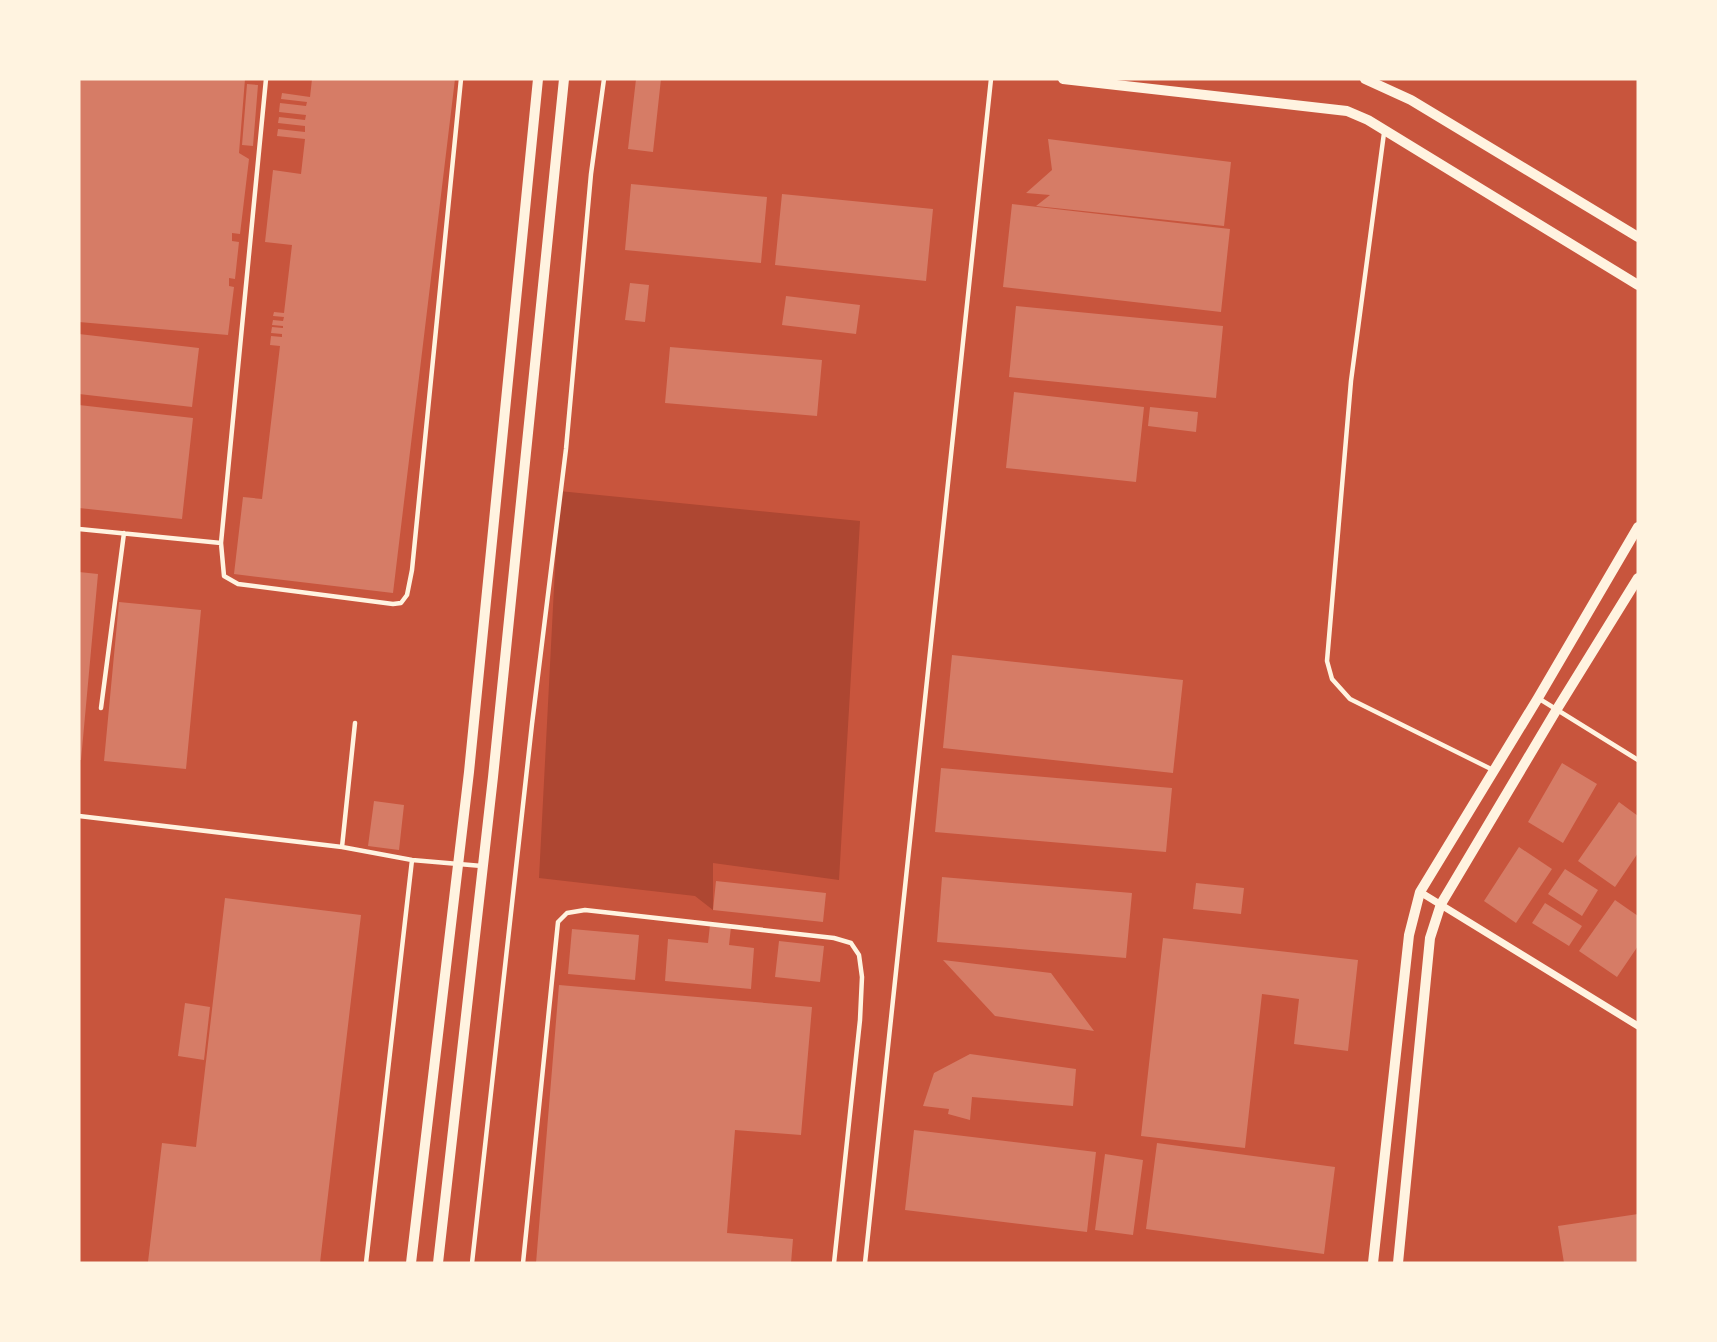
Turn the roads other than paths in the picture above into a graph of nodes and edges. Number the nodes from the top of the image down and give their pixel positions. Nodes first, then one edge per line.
1 (266, 79) edge
2 (461, 79) edge
3 (538, 79) edge
4 (564, 79) edge
5 (604, 79) edge
6 (991, 79) edge
7 (1063, 79) edge
8 (1365, 79) edge
9 (1385, 130) junction
10 (1638, 237) edge
11 (1638, 285) edge
12 (1638, 527) edge
13 (79, 528) edge
14 (124, 533) junction
15 (220, 543) junction
16 (1638, 578) edge
17 (1538, 698) junction
18 (101, 708) dead end
19 (1556, 709) junction
20 (355, 723) dead end
21 (1638, 760) edge
22 (1494, 771) junction
23 (79, 817) edge
24 (342, 847) junction
25 (412, 860) junction
26 (456, 865) junction
27 (483, 866) junction
28 (1420, 892) junction
29 (1441, 904) junction
30 (1638, 1026) edge
31 (366, 1263) edge
32 (411, 1263) edge
33 (438, 1263) edge
34 (472, 1263) edge
35 (523, 1263) edge
36 (834, 1263) edge
37 (865, 1263) edge
38 (1373, 1263) edge
39 (1398, 1263) edge

1 - 15 lane
2 - 15 lane
3 - 26 street
4 - 27 street
5 - 34 lane
6 - 37 lane
7 - 9 street
8 - 10 street
9 - 11 street
9 - 22 lane
12 - 17 street
13 - 14 lane
14 - 15 lane
14 - 18 lane
16 - 19 street
17 - 19 lane
17 - 22 street
19 - 21 lane
19 - 29 street
20 - 24 lane
22 - 28 street
23 - 24 lane
24 - 25 lane
25 - 26 lane
25 - 31 lane
26 - 27 lane
26 - 32 street
27 - 33 street
28 - 29 street
28 - 38 street
29 - 30 street
29 - 39 street
35 - 36 lane

